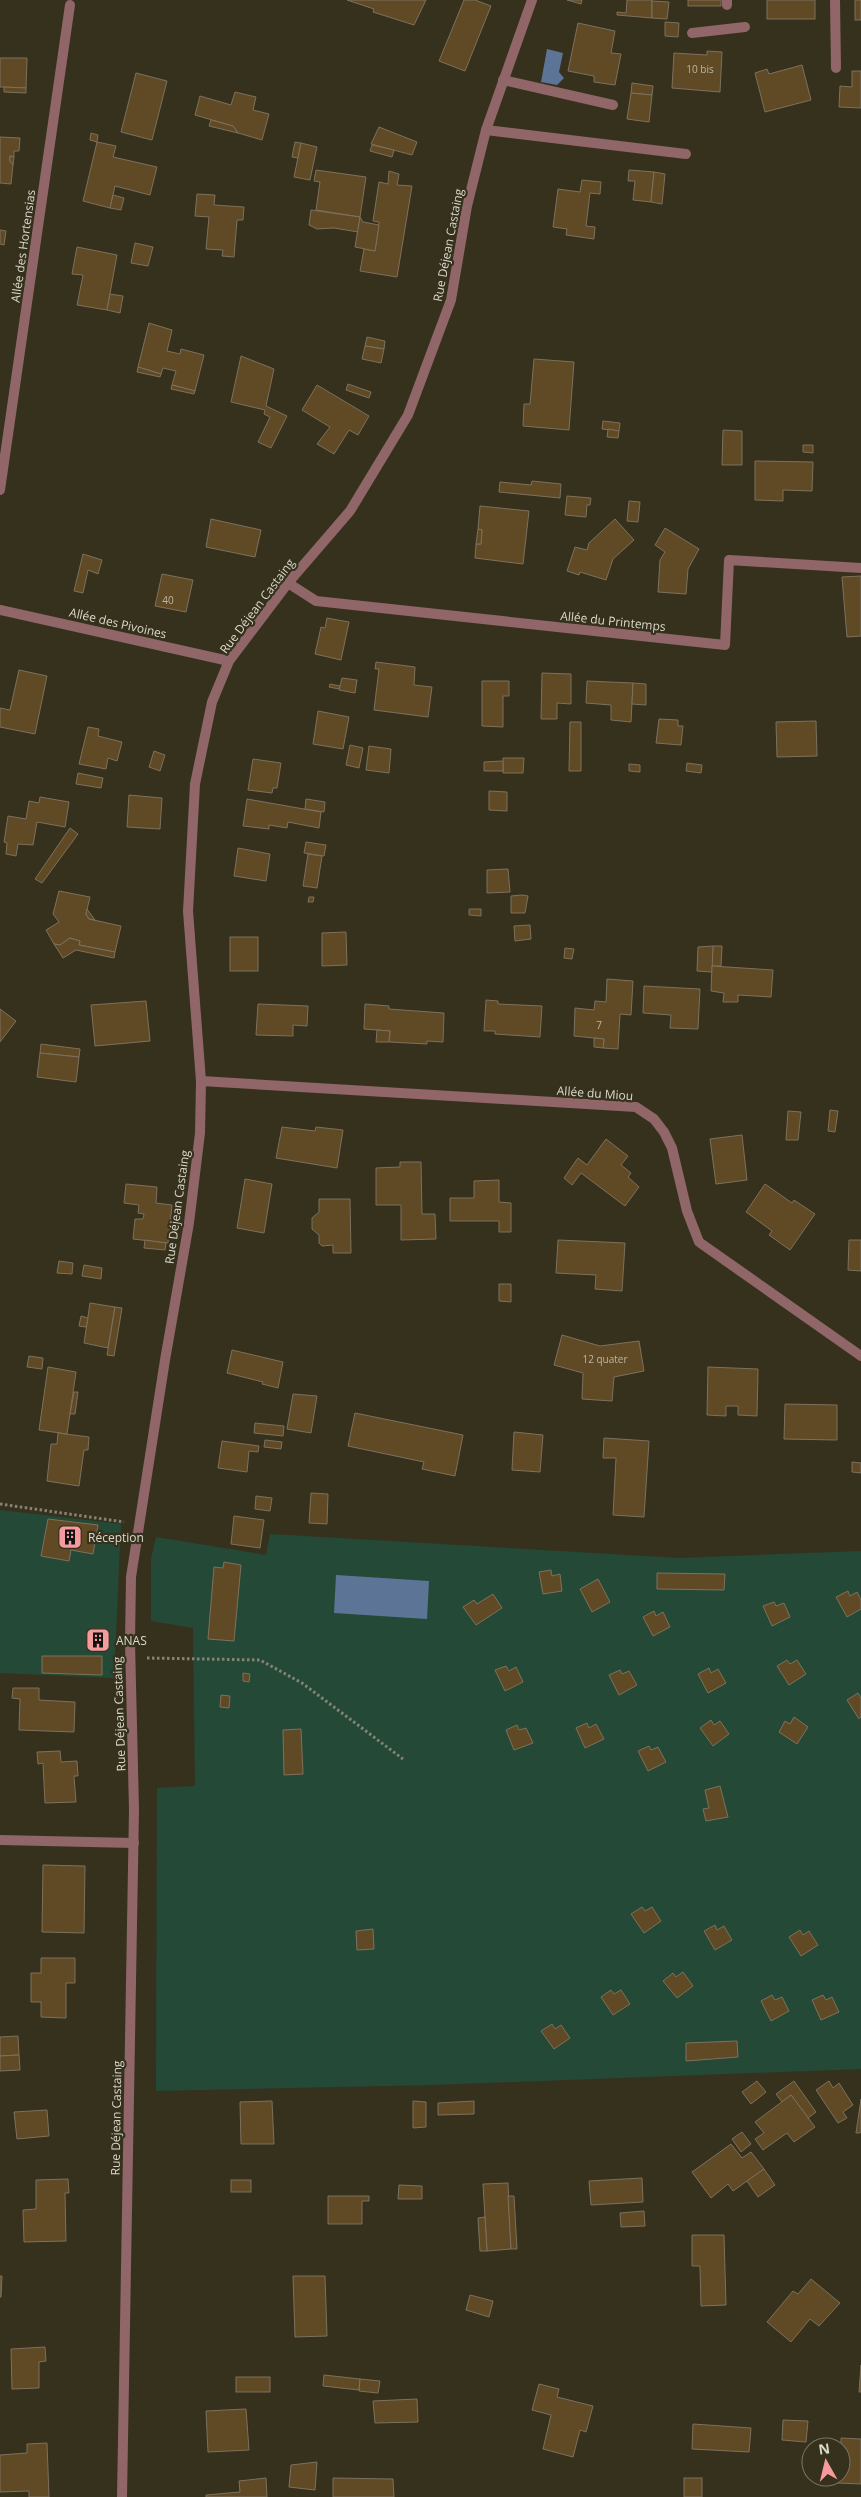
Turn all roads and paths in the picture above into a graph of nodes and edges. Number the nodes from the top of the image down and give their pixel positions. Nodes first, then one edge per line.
1 (532, 0) edge
2 (835, 0) edge
3 (70, 5) dead end
4 (745, 27) dead end
5 (692, 33) dead end
6 (836, 68) dead end
7 (503, 80) junction
8 (613, 104) dead end
9 (486, 130) junction
10 (686, 154) dead end
11 (0, 490) edge
12 (861, 568) edge
13 (288, 583) junction
14 (0, 610) edge
15 (229, 661) junction
16 (201, 1082) junction
17 (861, 1356) edge
18 (0, 1504) edge
19 (139, 1524) junction
20 (130, 1657) junction
21 (403, 1759) dead end
22 (0, 1840) edge
23 (134, 1843) junction
24 (122, 2497) edge

1 - 7 street, Rue Déjean Castaing
2 - 6 street
3 - 11 street, Allée des Hortensias
4 - 5 street
7 - 8 street
7 - 9 street, Rue Déjean Castaing
9 - 10 street
9 - 13 street, Rue Déjean Castaing
12 - 13 street, Allée du Printemps
13 - 15 street, Rue Déjean Castaing
14 - 15 street, Allée des Pivoines
15 - 16 street, Rue Déjean Castaing
16 - 17 street, Allée du Miou
16 - 19 street, Rue Déjean Castaing
18 - 19 path
19 - 20 street, Rue Déjean Castaing
20 - 21 path
20 - 23 street, Rue Déjean Castaing
22 - 23 street
23 - 24 street, Rue Déjean Castaing

